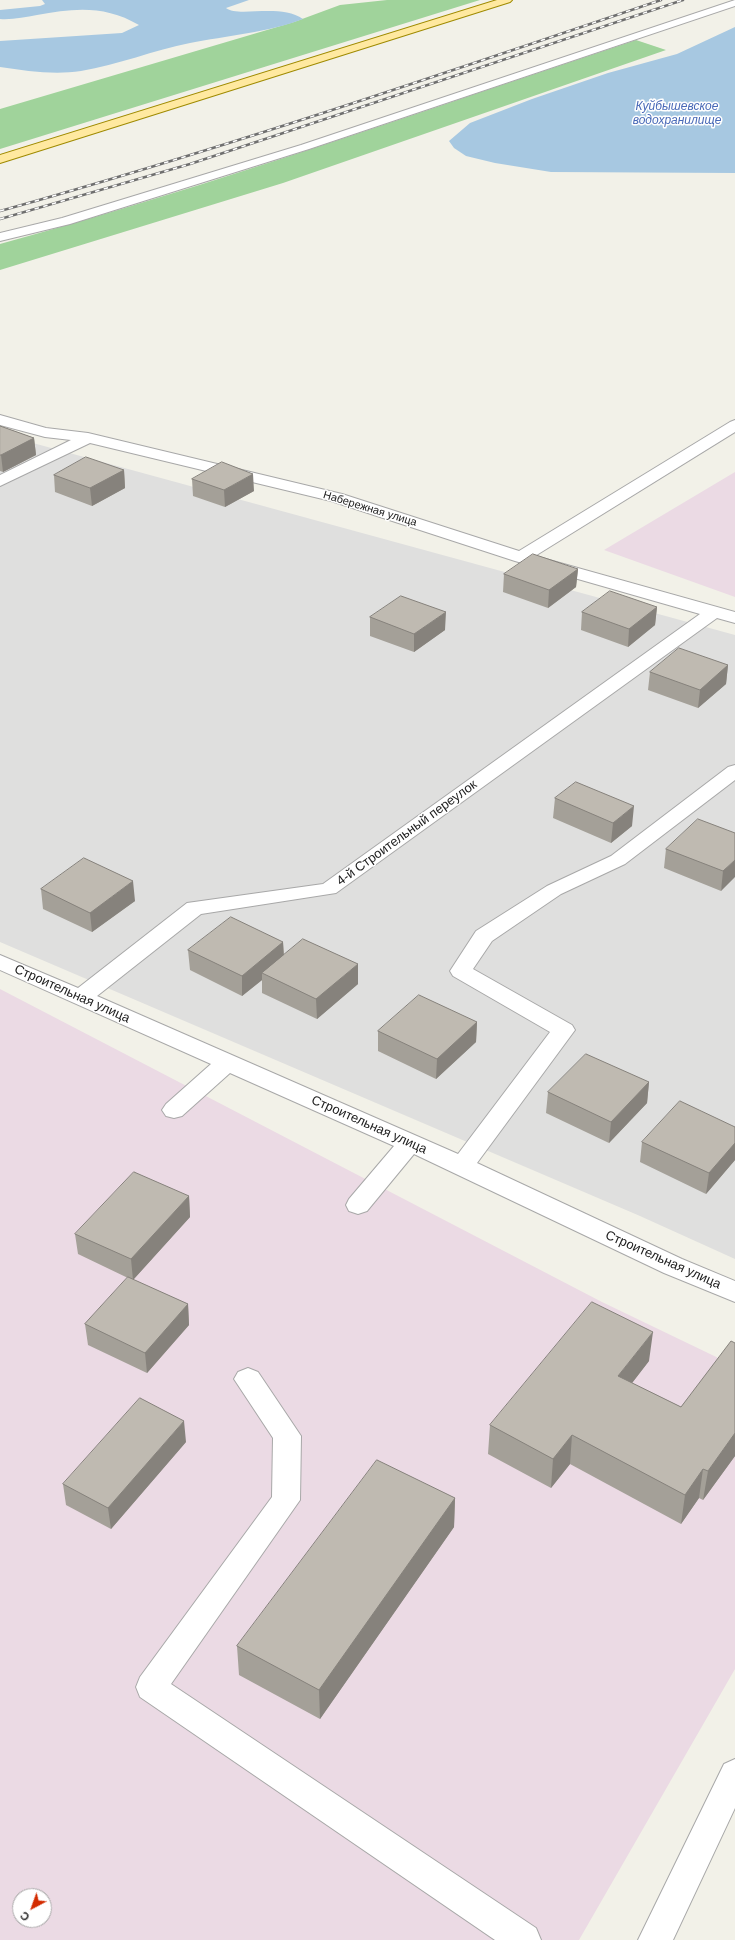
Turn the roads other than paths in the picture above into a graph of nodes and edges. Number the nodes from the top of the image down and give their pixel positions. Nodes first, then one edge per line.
1 (507, 0) edge
2 (735, 3) edge
3 (0, 159) edge
4 (0, 237) edge
5 (0, 420) edge
6 (735, 426) edge
7 (88, 438) junction
8 (0, 481) edge
9 (521, 557) junction
10 (714, 612) junction
11 (735, 618) edge
12 (735, 771) edge
13 (0, 962) edge
14 (80, 998) junction
15 (227, 1063) junction
16 (174, 1110) dead end
17 (410, 1143) junction
18 (462, 1166) junction
19 (358, 1205) dead end
20 (735, 1292) edge
21 (248, 1379) dead end
22 (735, 1774) edge
23 (524, 1940) edge
24 (655, 1940) edge

1 - 3 main road
2 - 4 street
5 - 7 street, Набережная улица
6 - 9 street
7 - 8 street
7 - 9 street, Набережная улица
9 - 10 street, Набережная улица
10 - 11 street, Набережная улица
10 - 14 street, 4-й Строительный переулок
12 - 18 street
13 - 14 street, Строительная улица
14 - 15 street, Строительная улица
15 - 16 street
15 - 17 street, Строительная улица
17 - 18 street, Строительная улица
17 - 19 street
18 - 20 street, Строительная улица
21 - 23 street
22 - 24 street

